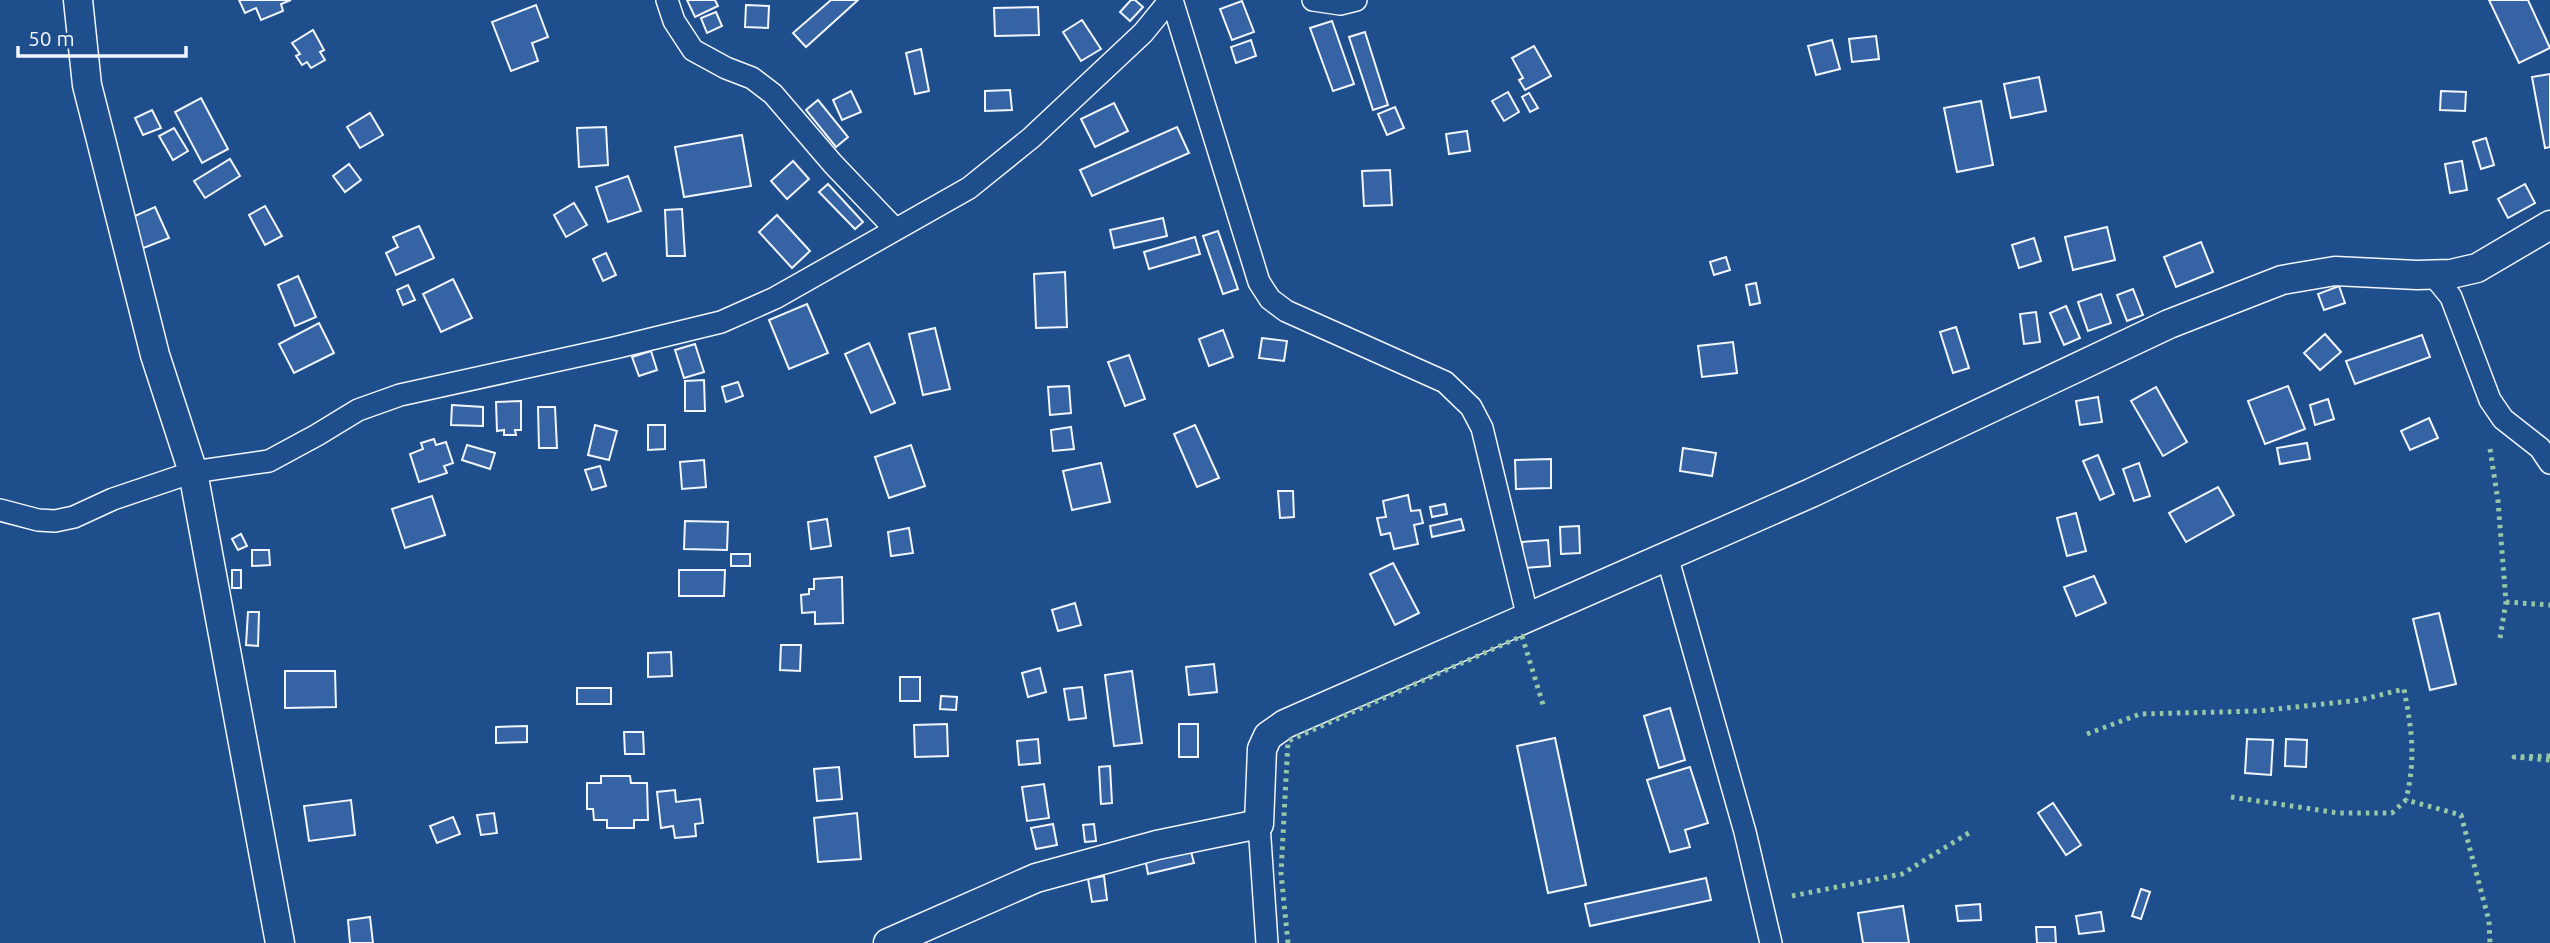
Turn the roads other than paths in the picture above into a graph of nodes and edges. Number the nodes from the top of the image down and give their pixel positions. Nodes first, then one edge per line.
1 (78, 0) edge
2 (667, 0) edge
3 (1171, 0) edge
4 (1313, 0) edge
5 (1356, 0) edge
6 (2550, 225) edge
7 (895, 229) junction
8 (2433, 275) junction
9 (2550, 463) edge
10 (193, 472) junction
11 (0, 510) edge
12 (1667, 556) junction
13 (1528, 618) junction
14 (1259, 824) junction
15 (280, 943) edge
16 (888, 943) edge
17 (1267, 943) edge
18 (1771, 943) edge

1 - 10 street
2 - 7 street
3 - 7 street
3 - 13 street
4 - 5 street
6 - 8 street
7 - 10 street
8 - 9 street
8 - 12 street
10 - 11 street
10 - 15 street
12 - 13 street
12 - 18 street
13 - 14 street
14 - 16 street
14 - 17 street

